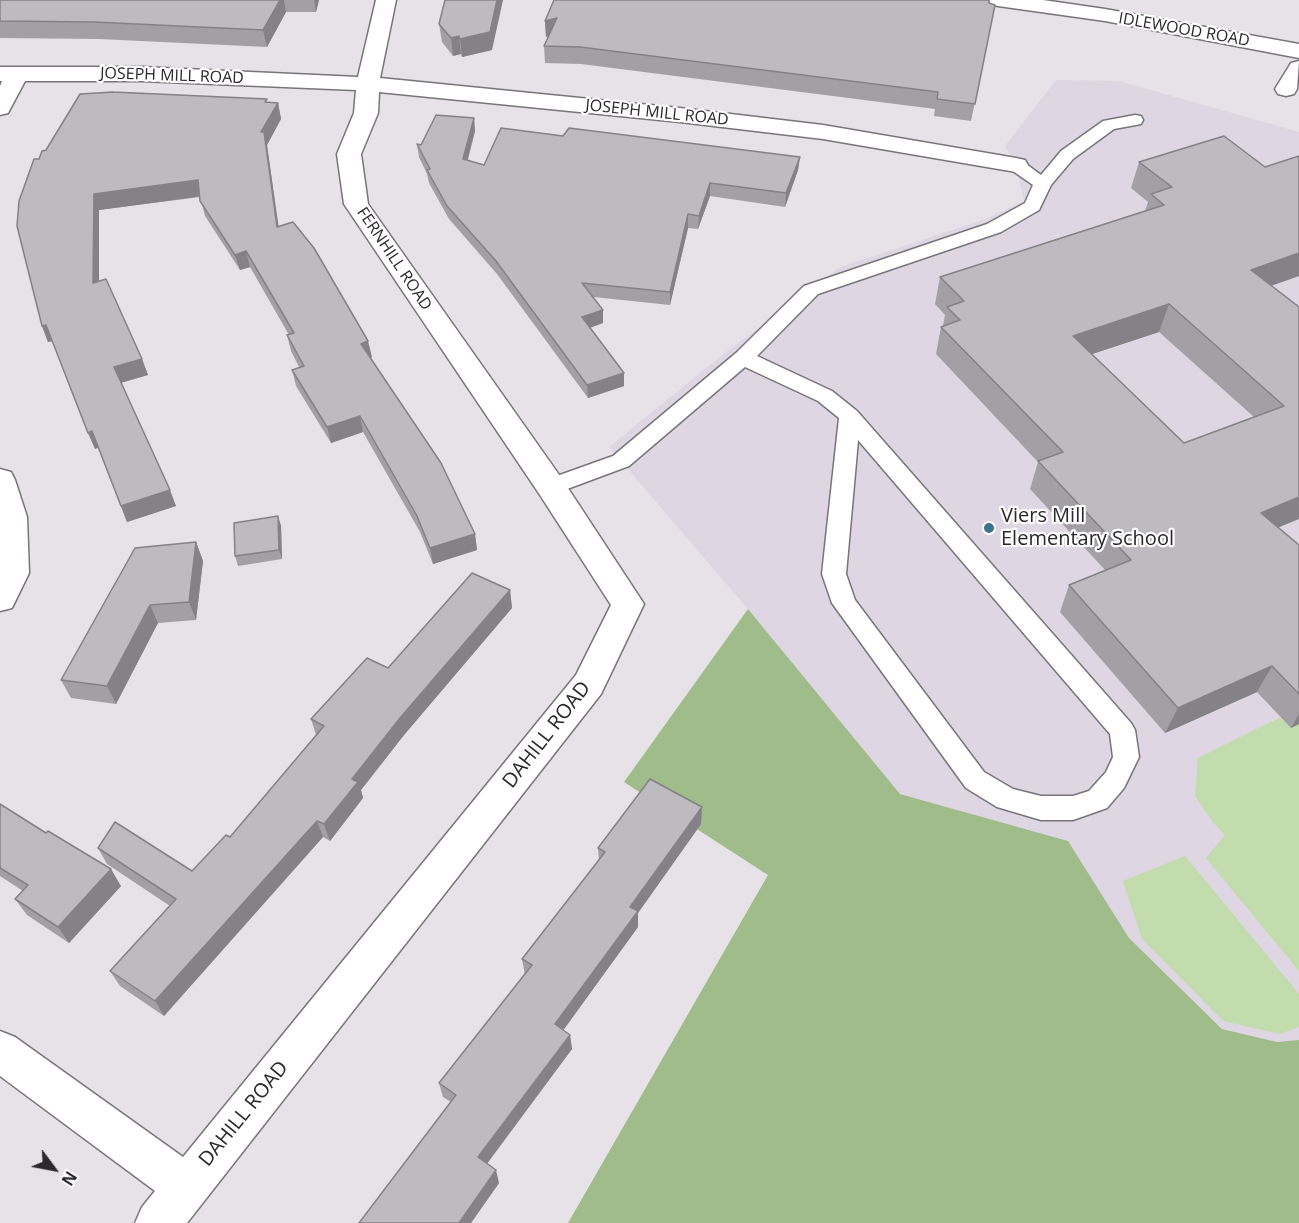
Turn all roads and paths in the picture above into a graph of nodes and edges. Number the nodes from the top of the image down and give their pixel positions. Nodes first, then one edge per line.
1 (386, 0) edge
2 (998, 0) edge
3 (1299, 51) edge
4 (1299, 68) edge
5 (9, 74) edge
6 (368, 84) junction
7 (1286, 89) dead end
8 (0, 108) edge
9 (1135, 120) dead end
10 (1016, 165) joint
11 (1043, 184) junction
12 (743, 358) junction
13 (850, 416) junction
14 (0, 480) edge
15 (551, 487) junction
16 (0, 599) edge
17 (0, 1052) edge
18 (186, 1186) junction
19 (158, 1223) edge

1 - 6 street, FERNHILL ROAD
2 - 3 street, IDLEWOOD ROAD
4 - 7 street
5 - 6 street, JOSEPH MILL ROAD
5 - 8 street
6 - 10 street, JOSEPH MILL ROAD
6 - 15 street, FERNHILL ROAD
9 - 11 lane
10 - 11 lane, JOSEPH MILL ROAD
11 - 12 lane
12 - 13 lane
12 - 15 lane
13 - 13 lane
14 - 16 street
15 - 18 street, DAHILL ROAD
17 - 18 street
18 - 19 street, DAHILL ROAD

